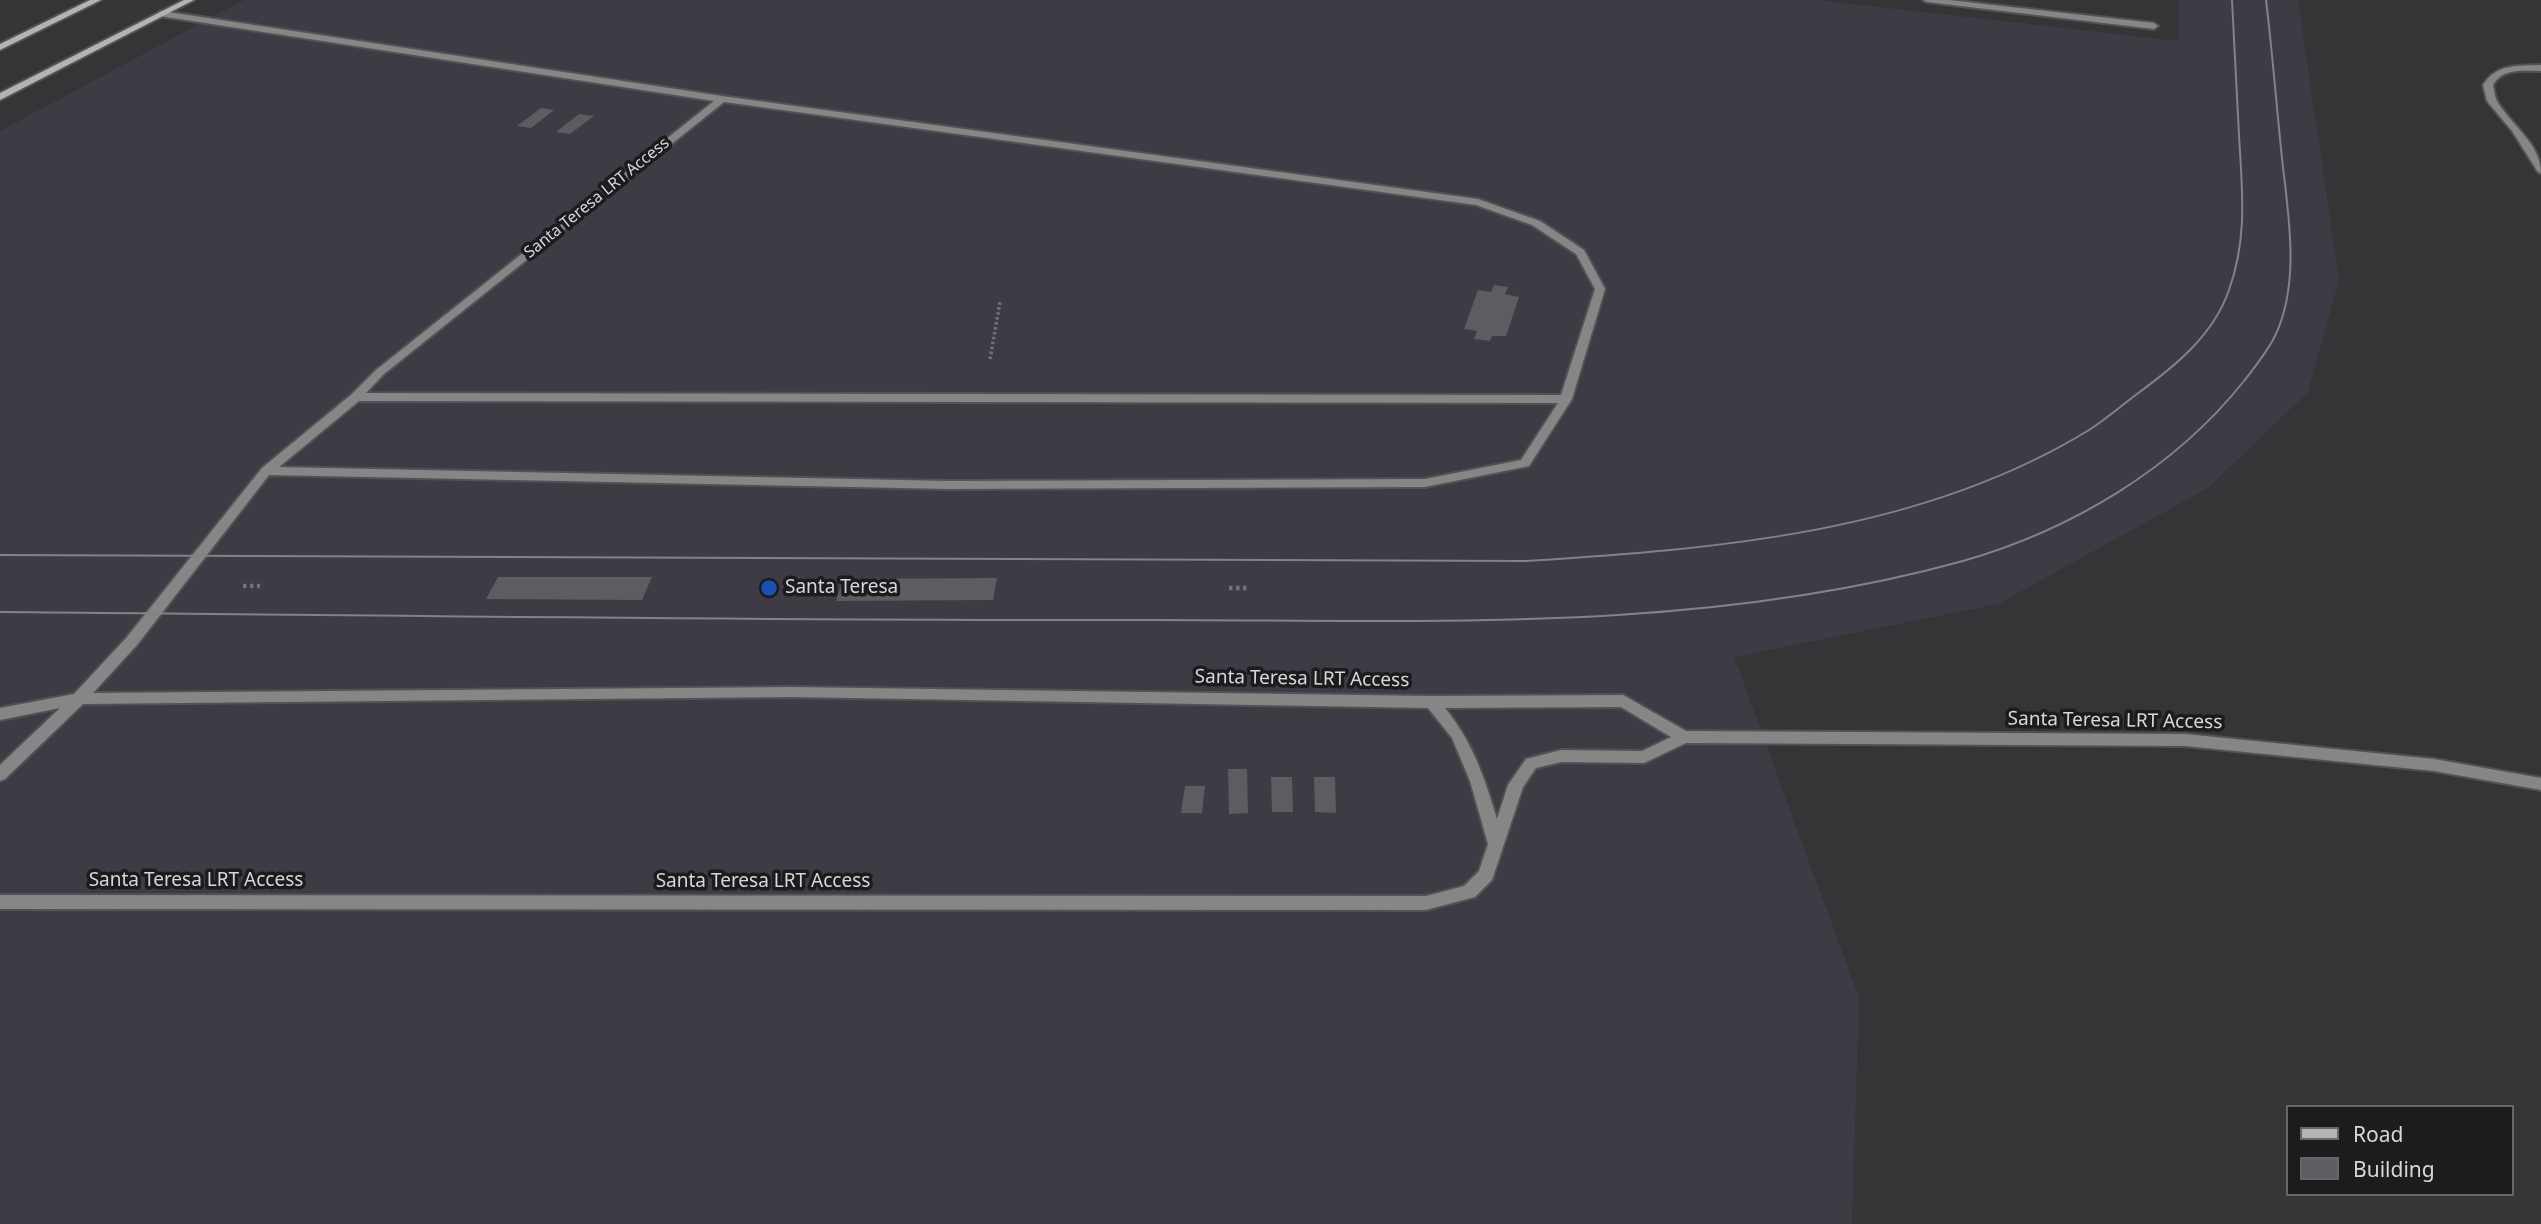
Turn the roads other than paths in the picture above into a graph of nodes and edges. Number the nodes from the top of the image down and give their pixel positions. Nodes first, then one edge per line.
1 (97, 0) edge
2 (190, 0) edge
3 (1927, 0) edge
4 (162, 14) junction
5 (2154, 26) dead end
6 (0, 47) edge
7 (2541, 68) edge
8 (0, 97) edge
9 (722, 99) junction
10 (2541, 170) edge
11 (356, 397) junction
12 (1566, 399) junction
13 (266, 471) junction
14 (79, 699) junction
15 (1432, 702) junction
16 (0, 714) edge
17 (1684, 737) junction
18 (0, 775) edge
19 (2541, 784) edge
20 (1496, 844) junction
21 (0, 902) edge

1 - 6 main road
2 - 4 main road
3 - 5 street
4 - 8 main road
4 - 9 street
7 - 10 street
9 - 11 street, Santa Teresa LRT Access
9 - 12 street
11 - 12 street
11 - 13 street, Santa Teresa LRT Access
12 - 13 street
13 - 14 street, Santa Teresa LRT Access
14 - 15 street, Santa Teresa LRT Access
14 - 16 street, Santa Teresa LRT Access
14 - 18 street, Santa Teresa LRT Access
15 - 17 street, Santa Teresa LRT Access
15 - 20 street, Santa Teresa LRT Access
17 - 19 street, Santa Teresa LRT Access
17 - 20 street, Santa Teresa LRT Access
20 - 21 street, Santa Teresa LRT Access

